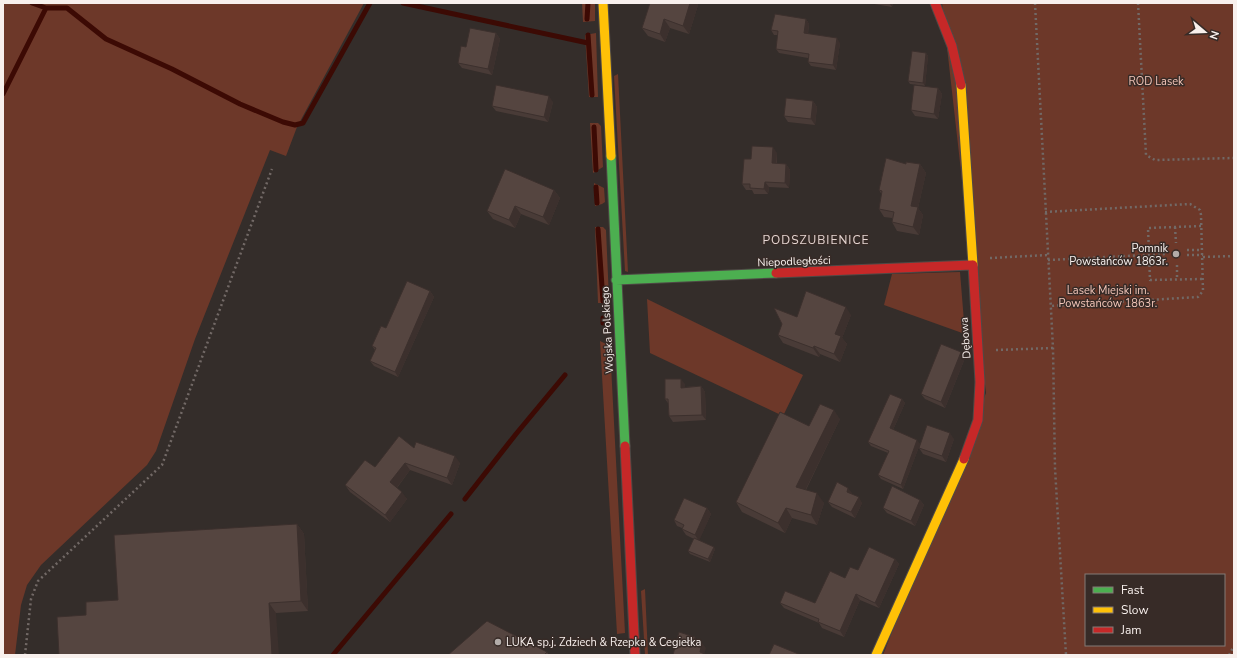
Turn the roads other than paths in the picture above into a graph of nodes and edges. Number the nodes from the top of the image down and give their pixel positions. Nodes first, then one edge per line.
1 (603, 3) edge
2 (935, 3) edge
3 (972, 262) junction
4 (616, 280) junction
5 (635, 655) edge
6 (876, 655) edge

1 - 4 street, Wojska Polskiego
2 - 3 street, Dębowa
3 - 4 street, Niepodległości
3 - 6 street, Dębowa
4 - 5 street, Wojska Polskiego

